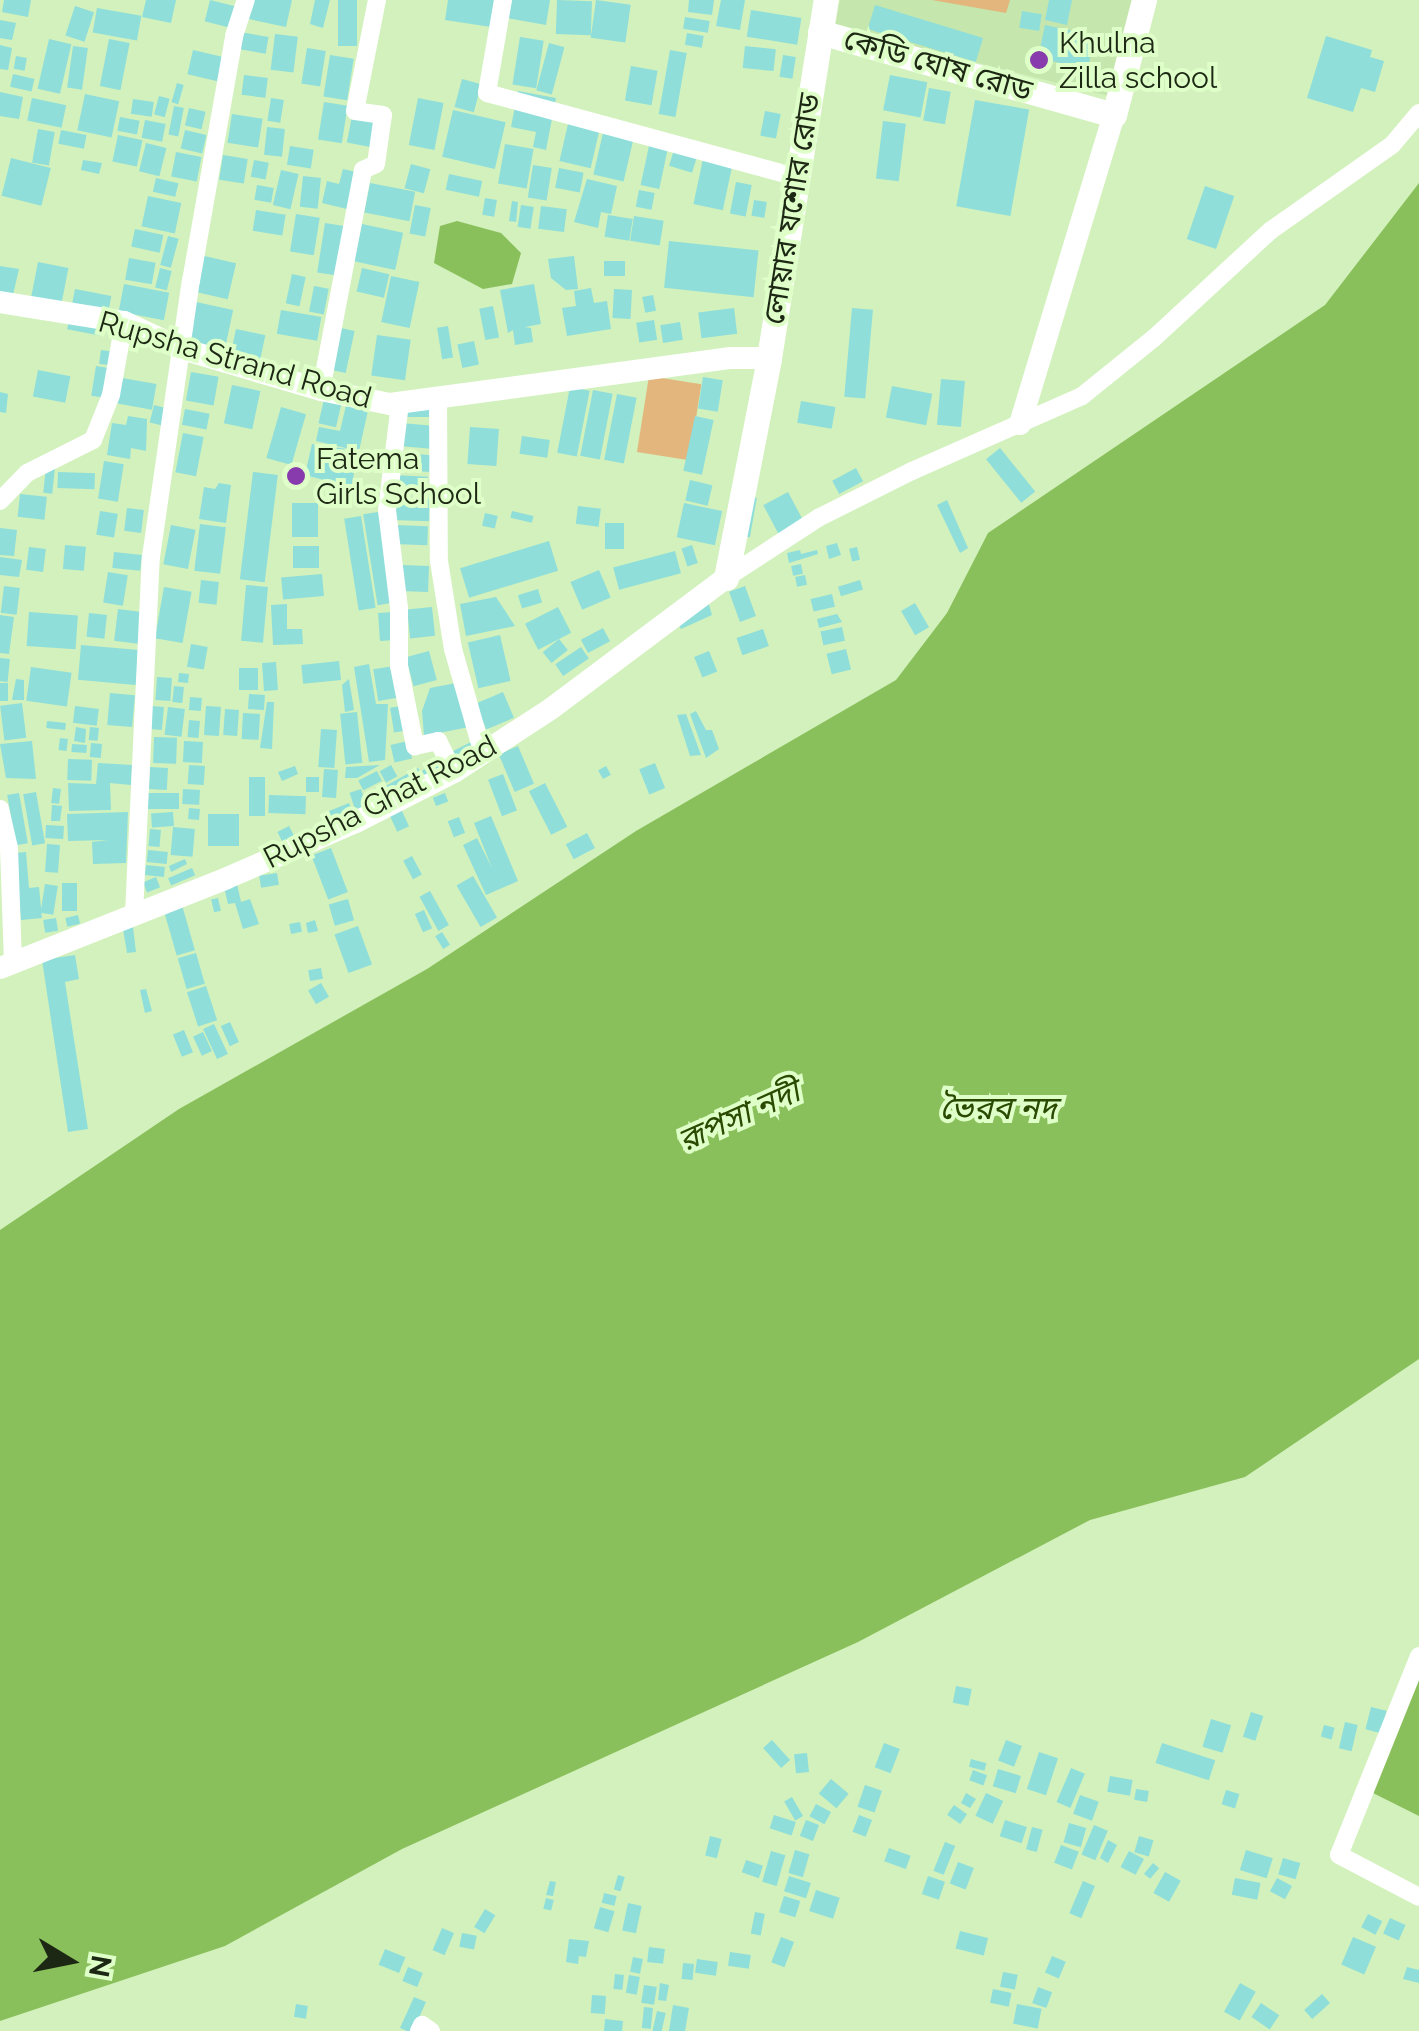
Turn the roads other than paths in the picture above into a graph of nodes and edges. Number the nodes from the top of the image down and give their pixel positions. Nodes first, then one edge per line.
1 (246, 0) edge
2 (377, 0) edge
3 (503, 0) edge
4 (826, 0) edge
5 (1144, 0) edge
6 (820, 32) junction
7 (1419, 113) edge
8 (1114, 115) junction
9 (797, 176) junction
10 (0, 302) edge
11 (124, 322) junction
12 (182, 349) junction
13 (769, 358) junction
14 (321, 390) junction
15 (438, 396) junction
16 (400, 403) junction
17 (1020, 424) junction
18 (0, 502) edge
19 (726, 578) junction
20 (483, 754) junction
21 (454, 772) junction
22 (0, 809) edge
23 (134, 914) junction
24 (6, 965) edge
25 (1419, 1656) edge
26 (1419, 1897) edge
27 (419, 2031) edge
28 (432, 2031) edge

1 - 12 street
2 - 14 street
3 - 9 street
4 - 6 main road, লোয়ার যশোর রোড
5 - 8 main road
6 - 8 main road, কেডি ঘোষ রোড
6 - 9 main road, লোয়ার যশোর রোড
7 - 17 street
8 - 17 street
9 - 13 main road, লোয়ার যশোর রোড
10 - 11 street, Rupsha Strand Road
11 - 12 street, Rupsha Strand Road
11 - 18 street
12 - 14 street, Rupsha Strand Road
12 - 23 street
13 - 15 street, Rupsha Strand Road
13 - 19 main road, লোয়ার যশোর রোড
14 - 16 street, Rupsha Strand Road
15 - 16 street, Rupsha Strand Road
15 - 20 street
16 - 21 street
17 - 19 street
19 - 20 street, Rupsha Ghat Road
20 - 21 street, Rupsha Ghat Road
21 - 23 street, Rupsha Ghat Road
22 - 24 street
23 - 24 street, Rupsha Ghat Road
25 - 26 street
27 - 28 street

